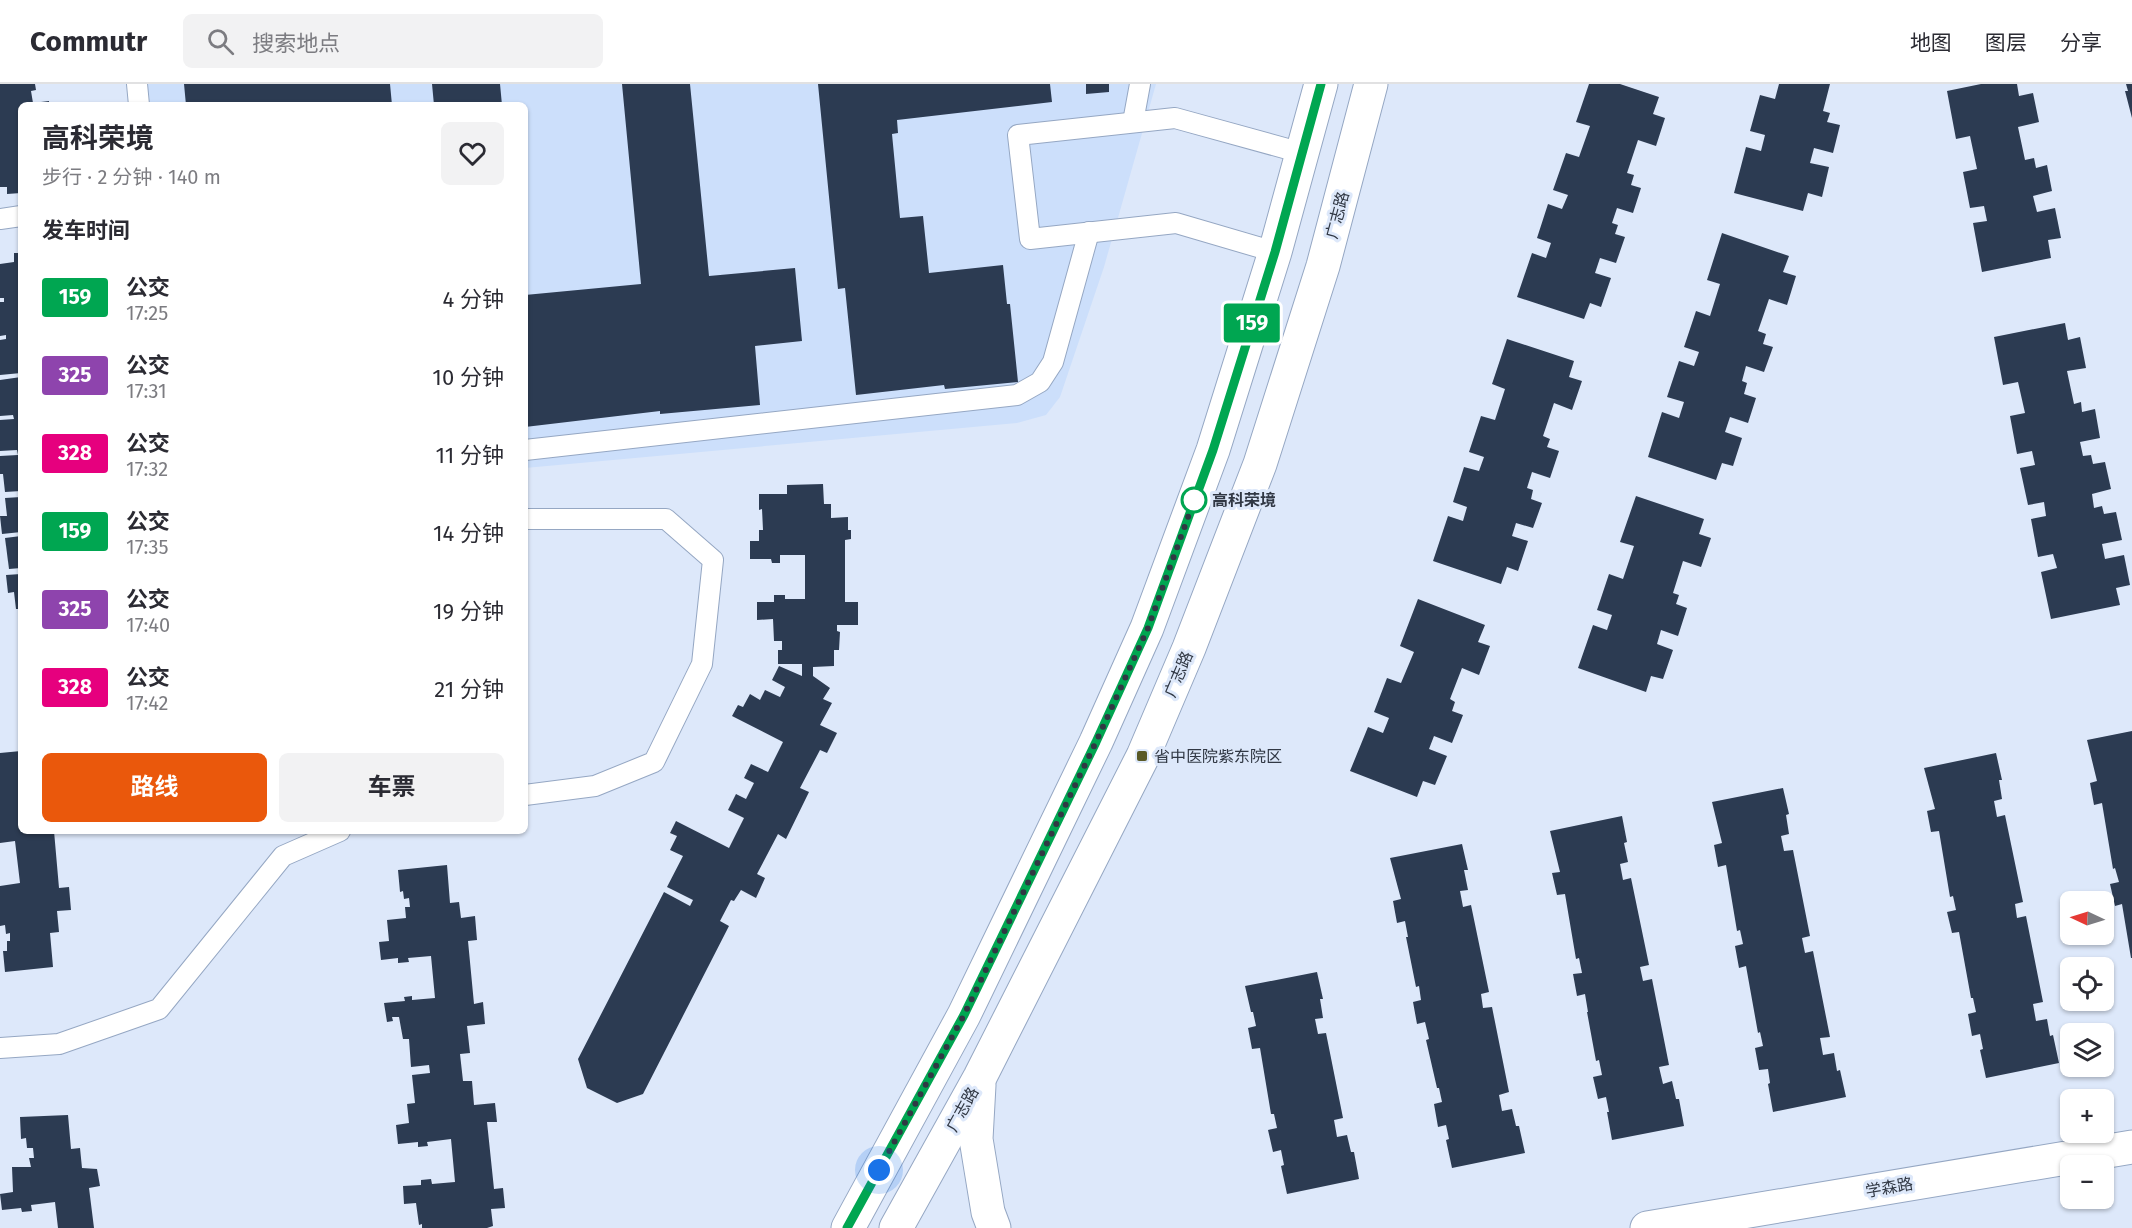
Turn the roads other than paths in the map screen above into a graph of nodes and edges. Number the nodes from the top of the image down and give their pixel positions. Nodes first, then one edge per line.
1 (137, 84) edge
2 (1140, 84) edge
3 (1321, 84) edge
4 (1371, 84) edge
5 (140, 102) edge
6 (1133, 122) junction
7 (1302, 153) junction
8 (18, 216) edge
9 (0, 219) edge
10 (1089, 232) junction
11 (1275, 252) junction
12 (528, 450) edge
13 (528, 519) edge
14 (528, 795) edge
15 (333, 834) edge
16 (0, 1048) edge
17 (980, 1077) junction
18 (2132, 1147) edge
19 (848, 1228) edge
20 (896, 1228) edge
21 (994, 1228) edge
22 (1647, 1228) edge

1 - 5 lane
2 - 6 lane
3 - 7 street
4 - 17 street, 广志路
6 - 7 lane
6 - 10 lane
7 - 11 street
8 - 9 lane
10 - 11 lane
10 - 12 lane
11 - 19 street
13 - 14 lane
15 - 16 lane
17 - 20 street, 广志路
17 - 21 street
18 - 22 street, 学森路

